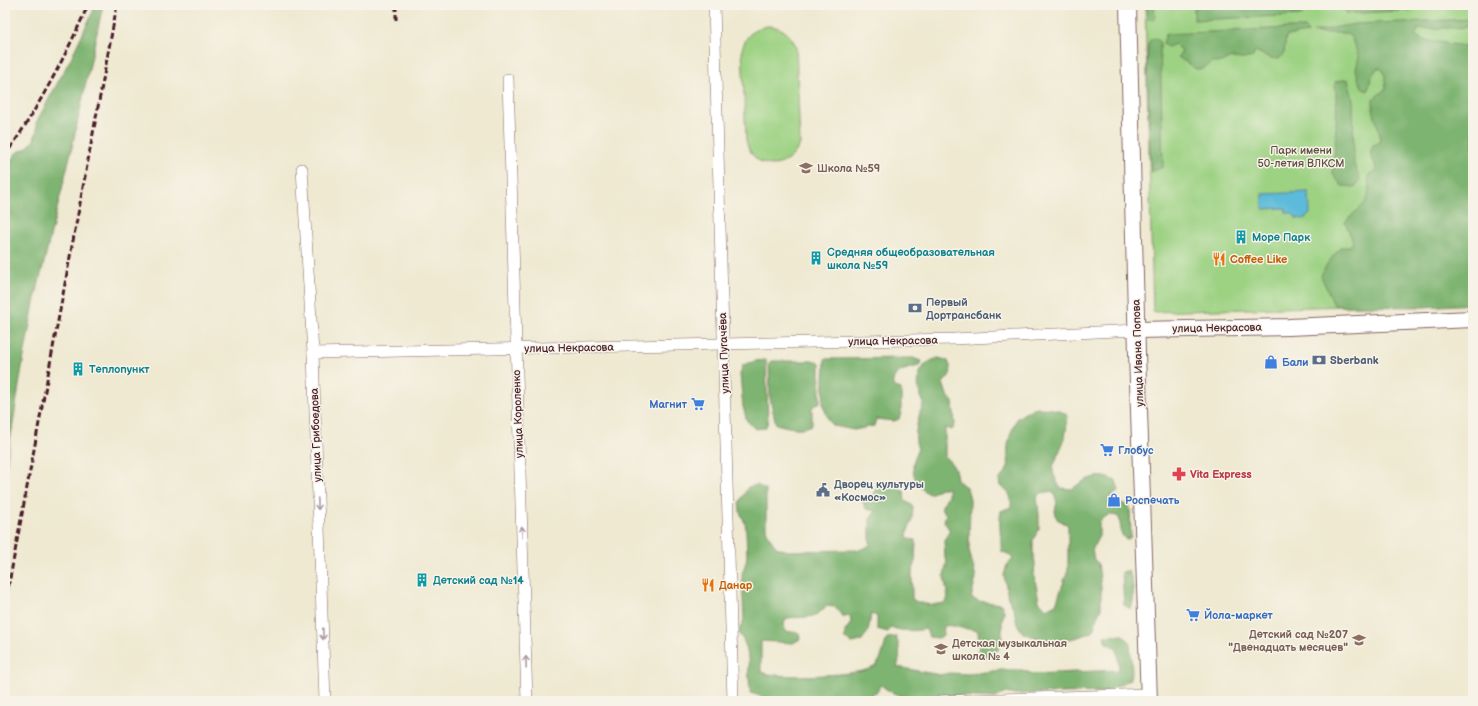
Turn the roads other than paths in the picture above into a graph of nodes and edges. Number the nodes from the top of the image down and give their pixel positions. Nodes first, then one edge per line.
1 (714, 5) edge
2 (1128, 5) edge
3 (508, 79) dead end
4 (302, 169) dead end
5 (1473, 319) edge
6 (1137, 330) junction
7 (724, 344) junction
8 (516, 349) junction
9 (313, 353) junction
10 (1149, 697) edge
11 (325, 701) edge
12 (527, 701) edge
13 (733, 701) edge
14 (941, 701) edge

1 - 7 street, улица Пугачёва
2 - 6 main road, улица Ивана Попова
3 - 8 street, улица Короленко
4 - 9 street, улица Грибоедова
5 - 6 main road, улица Некрасова
6 - 7 street, улица Некрасова
6 - 10 main road, улица Ивана Попова
7 - 8 street, улица Некрасова
7 - 13 street, улица Пугачёва
8 - 9 street, улица Некрасова
12 -> 8 street, улица Короленко
9 -> 11 street, улица Грибоедова
10 - 14 street

